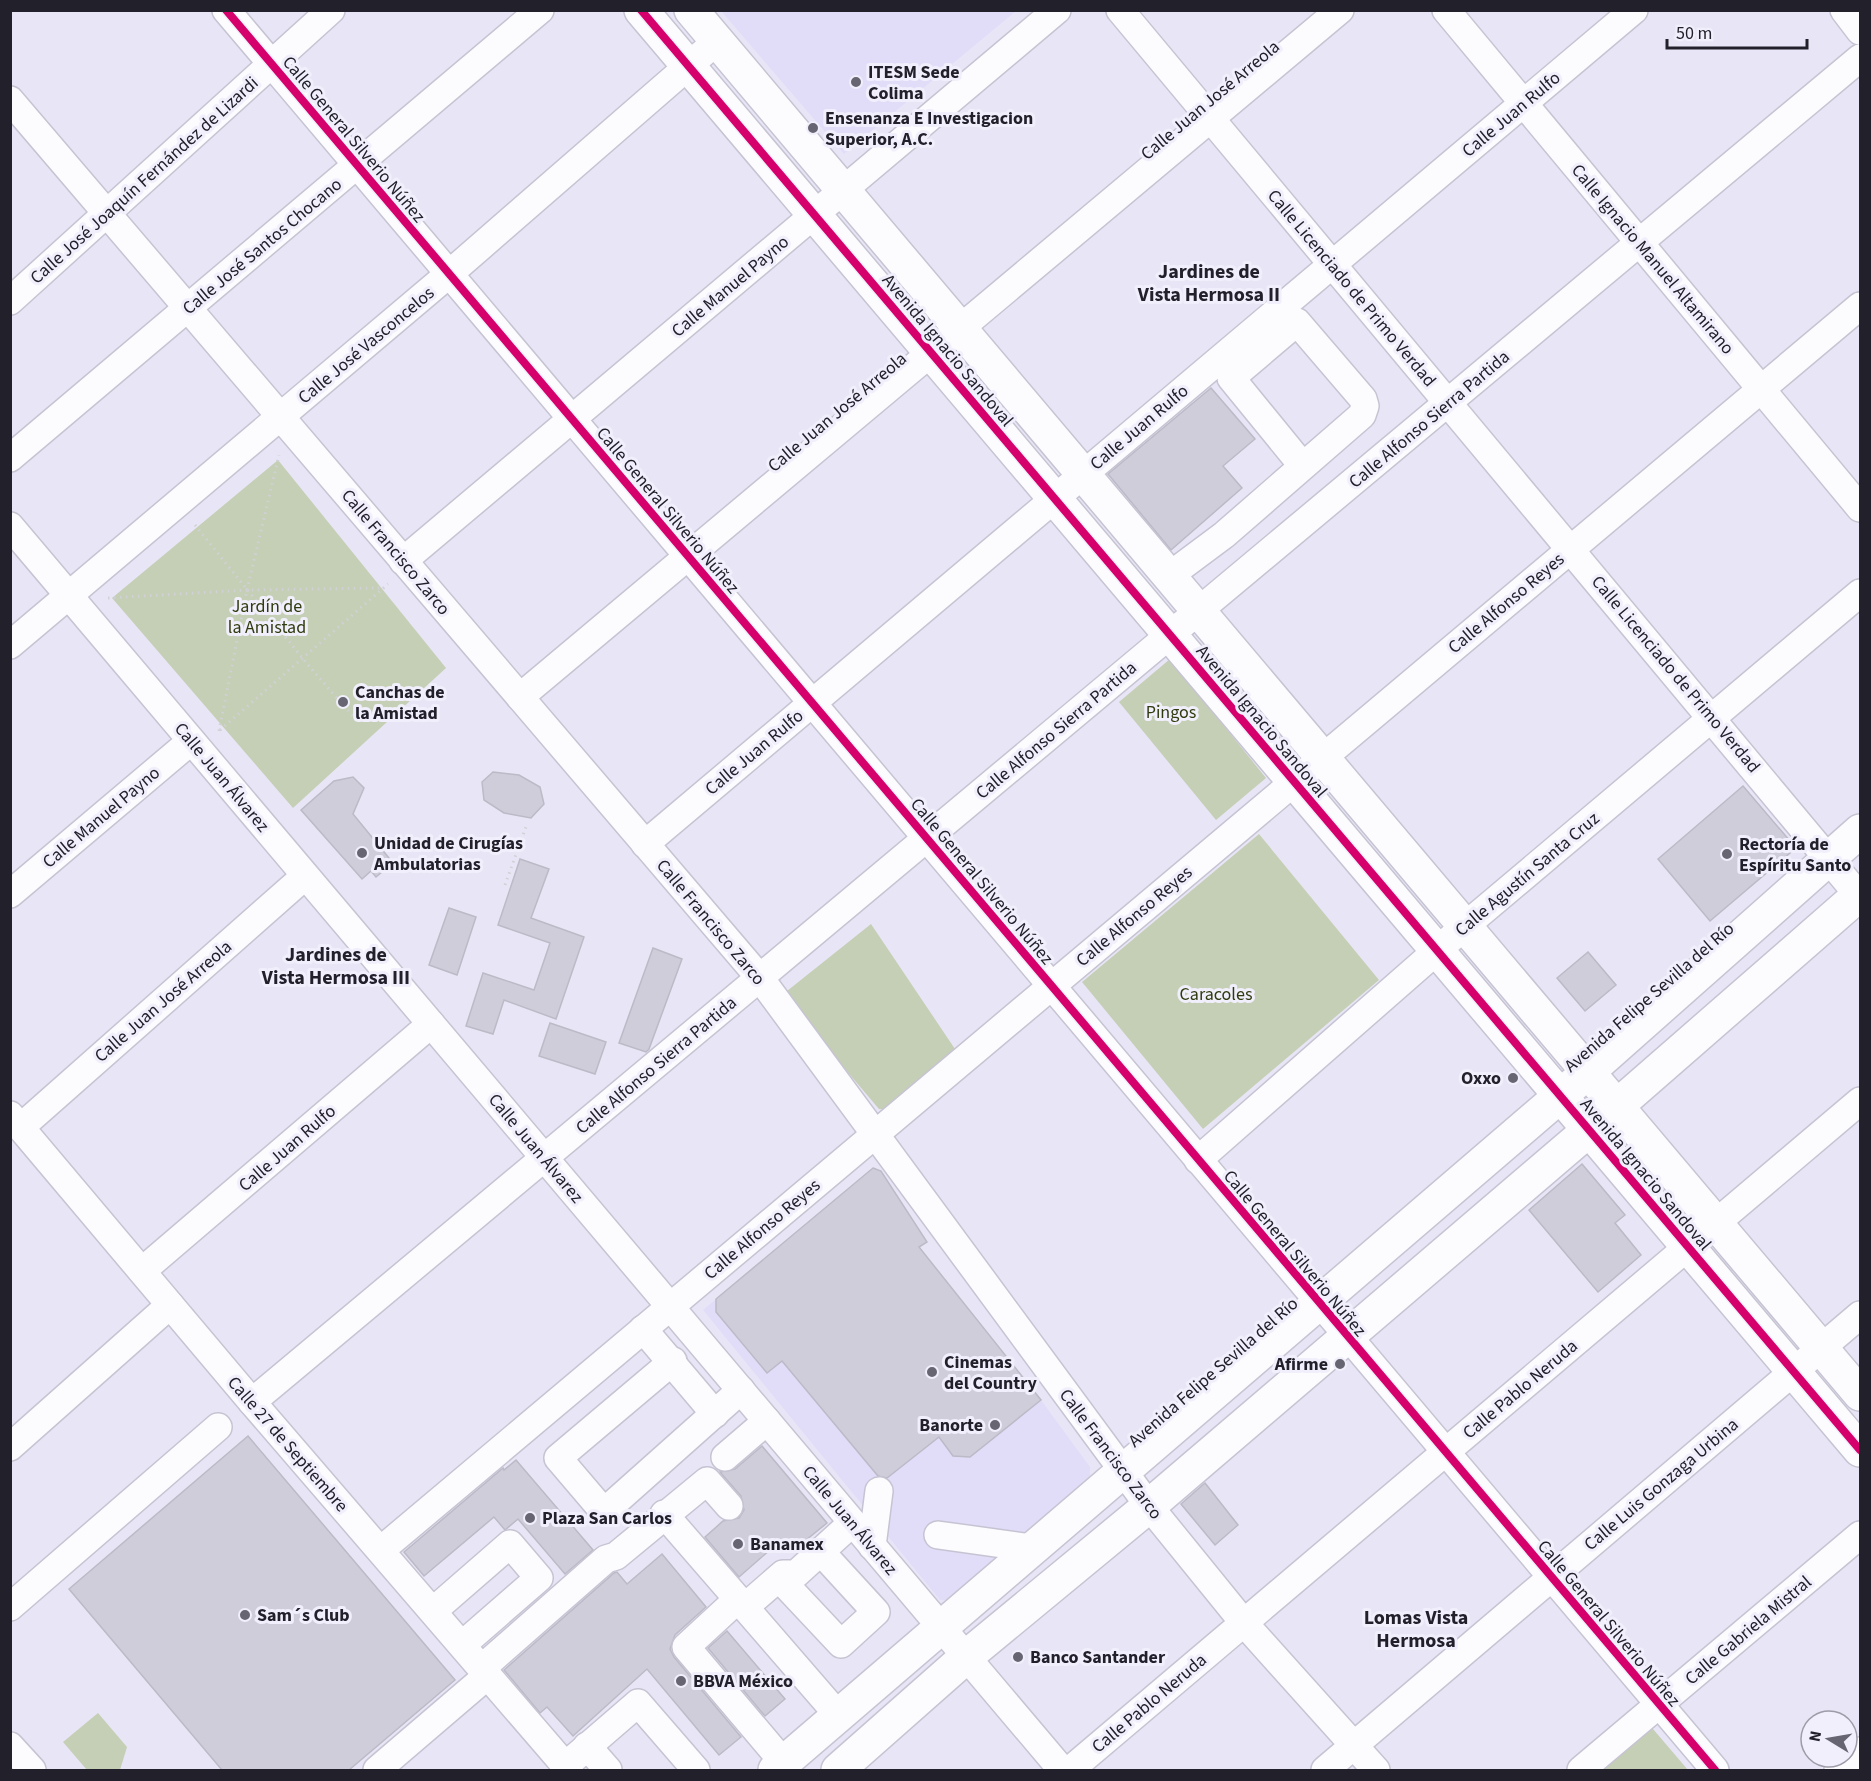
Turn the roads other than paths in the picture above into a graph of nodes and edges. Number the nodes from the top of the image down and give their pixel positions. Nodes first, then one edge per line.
1 (226, 10) edge
2 (331, 10) edge
3 (540, 10) edge
4 (641, 10) edge
5 (690, 10) edge
6 (1057, 10) edge
7 (1120, 10) edge
8 (1340, 10) edge
9 (1446, 10) edge
10 (1634, 10) edge
11 (1844, 10) edge
12 (1860, 31) edge
13 (717, 41) junction
14 (1860, 58) edge
15 (271, 64) junction
16 (687, 64) junction
17 (10, 100) edge
18 (1523, 104) junction
19 (1211, 118) junction
20 (357, 165) junction
21 (844, 190) junction
22 (107, 213) junction
23 (814, 215) junction
24 (1639, 243) junction
25 (1333, 264) junction
26 (449, 274) junction
27 (10, 301) edge
28 (1860, 306) edge
29 (188, 308) junction
30 (960, 328) junction
31 (931, 353) junction
32 (1761, 389) junction
33 (1449, 402) junction
34 (281, 417) junction
35 (572, 419) junction
36 (10, 458) edge
37 (1302, 465) junction
38 (1084, 474) junction
39 (1055, 499) junction
40 (1860, 508) edge
41 (10, 526) edge
42 (1224, 535) junction
43 (1571, 549) junction
44 (688, 556) junction
45 (1196, 557) junction
46 (403, 561) junction
47 (1253, 566) junction
48 (1169, 576) junction
49 (1860, 593) edge
50 (70, 596) junction
51 (1208, 603) junction
52 (1170, 635) junction
53 (10, 645) edge
54 (519, 697) junction
55 (812, 703) junction
56 (1713, 717) junction
57 (192, 741) junction
58 (1323, 758) junction
59 (1294, 782) junction
60 (1860, 831) edge
61 (927, 838) junction
62 (645, 844) junction
63 (1830, 858) junction
64 (305, 876) junction
65 (10, 894) edge
66 (1860, 895) edge
67 (1465, 926) junction
68 (1437, 951) junction
69 (759, 978) junction
70 (1052, 986) junction
71 (431, 1024) junction
72 (1588, 1072) junction
73 (1559, 1094) junction
74 (1860, 1101) edge
75 (1617, 1106) junction
76 (16, 1121) edge
77 (1589, 1130) junction
78 (874, 1135) junction
79 (544, 1158) junction
80 (1198, 1160) junction
81 (1716, 1223) junction
82 (1688, 1247) junction
83 (142, 1271) junction
84 (1318, 1302) junction
85 (170, 1305) junction
86 (670, 1307) junction
87 (1860, 1315) edge
88 (643, 1329) junction
89 (1345, 1336) junction
90 (1822, 1348) junction
91 (673, 1361) junction
92 (1794, 1372) junction
93 (741, 1390) junction
94 (1860, 1394) edge
95 (252, 1402) junction
96 (715, 1414) junction
97 (767, 1421) junction
98 (218, 1427) dead end
99 (10, 1447) edge
100 (1860, 1450) edge
101 (1444, 1453) junction
102 (725, 1457) dead end
103 (1123, 1470) junction
104 (879, 1491) dead end
105 (729, 1506) dead end
106 (1149, 1506) junction
107 (664, 1514) junction
108 (852, 1523) junction
109 (938, 1535) dead end
110 (1860, 1535) edge
111 (872, 1546) junction
112 (1032, 1548) junction
113 (381, 1550) junction
114 (821, 1552) junction
115 (779, 1578) junction
116 (1551, 1578) junction
117 (742, 1603) junction
118 (10, 1607) edge
119 (433, 1611) junction
120 (1244, 1623) junction
121 (940, 1626) junction
122 (462, 1645) junction
123 (966, 1657) junction
124 (485, 1672) junction
125 (1659, 1705) junction
126 (839, 1716) junction
127 (1355, 1745) junction
128 (10, 1746) edge
129 (587, 1746) junction
130 (1860, 1751) edge
131 (779, 1767) edge
132 (567, 1768) edge
133 (32, 1770) edge
134 (377, 1770) edge
135 (608, 1770) edge
136 (696, 1770) edge
137 (838, 1770) edge
138 (1062, 1770) edge
139 (1070, 1770) edge
140 (1325, 1770) edge
141 (1376, 1770) edge
142 (1581, 1770) edge
143 (1715, 1770) edge
144 (1838, 1770) edge

1 - 15 street, Calle General Silverio Núñez
2 - 15 street, Calle José Joaquín Fernández de Lizardi
3 - 20 street, Calle José Santos Chocano
4 - 16 main road, Avenida Ignacio Sandoval
5 - 13 main road, Avenida Ignacio Sandoval
6 - 21 street, Calle Manuel Payno
7 - 19 street, Calle Licenciado de Primo Verdad
8 - 19 street, Calle Juan José Arreola
9 - 18 street, Calle Ignacio Manuel Altamirano
10 - 18 street, Calle Juan Rulfo
11 - 12 street
13 - 16 street, Calle José Vasconcelos
13 - 21 main road, Avenida Ignacio Sandoval
14 - 24 street, Calle Alfonso Sierra Partida
15 - 20 street, Calle General Silverio Núñez
15 - 22 street, Calle José Joaquín Fernández de Lizardi
16 - 23 main road, Avenida Ignacio Sandoval
16 - 26 street, Calle José Vasconcelos
17 - 22 street, Calle Francisco Zarco
18 - 24 street, Calle Ignacio Manuel Altamirano
18 - 25 street, Calle Juan Rulfo
19 - 25 street, Calle Licenciado de Primo Verdad
19 - 30 street, Calle Juan José Arreola
20 - 26 street, Calle General Silverio Núñez
20 - 29 street, Calle José Santos Chocano
21 - 23 street, Calle Manuel Payno
21 - 30 main road, Avenida Ignacio Sandoval
22 - 27 street, Calle José Joaquín Fernández de Lizardi
22 - 29 street, Calle Francisco Zarco
23 - 31 main road, Avenida Ignacio Sandoval
23 - 35 street, Calle Manuel Payno
24 - 32 street, Calle Ignacio Manuel Altamirano
24 - 33 street, Calle Alfonso Sierra Partida
25 - 33 street, Calle Licenciado de Primo Verdad
25 - 38 street, Calle Juan Rulfo
26 - 34 street, Calle José Vasconcelos
26 - 35 street, Calle General Silverio Núñez
28 - 32 street, Calle Alfonso Reyes
29 - 34 street, Calle Francisco Zarco
29 - 36 street, Calle José Santos Chocano
30 - 31 street, Calle Juan José Arreola
30 - 38 main road, Avenida Ignacio Sandoval
31 - 39 main road, Avenida Ignacio Sandoval
31 - 44 street, Calle Juan José Arreola
32 - 40 street, Calle Ignacio Manuel Altamirano
32 - 43 street, Calle Alfonso Reyes
33 - 43 street, Calle Licenciado de Primo Verdad
33 - 47 street, Calle Alfonso Sierra Partida
34 - 46 street, Calle Francisco Zarco
34 - 50 street, Calle José Vasconcelos
35 - 44 street, Calle General Silverio Núñez
35 - 46 street, Calle Manuel Payno
37 - 37 street
37 - 42 street
38 - 39 street, Calle Juan Rulfo
38 - 48 main road, Avenida Ignacio Sandoval
39 - 52 main road, Avenida Ignacio Sandoval
39 - 55 street, Calle Juan Rulfo
41 - 50 street, Calle Juan Álvarez
42 - 45 street
42 - 47 street
43 - 56 street, Calle Licenciado de Primo Verdad
43 - 58 street, Calle Alfonso Reyes
44 - 54 street, Calle Juan José Arreola
44 - 55 street, Calle General Silverio Núñez
45 - 48 street
45 - 51 street
46 - 54 street, Calle Francisco Zarco
47 - 51 street, Calle Alfonso Sierra Partida
48 - 51 main road, Avenida Ignacio Sandoval
49 - 56 street, Calle Agustín Santa Cruz
50 - 53 street, Calle José Vasconcelos
50 - 57 street, Calle Juan Álvarez
51 - 52 street, Calle Alfonso Sierra Partida
51 - 58 main road, Avenida Ignacio Sandoval
52 - 59 main road, Avenida Ignacio Sandoval
52 - 61 street, Calle Alfonso Sierra Partida
54 - 62 street, Calle Francisco Zarco
55 - 61 street, Calle General Silverio Núñez
55 - 62 street, Calle Juan Rulfo
56 - 63 street, Calle Licenciado de Primo Verdad
56 - 67 street, Calle Agustín Santa Cruz
57 - 64 street, Calle Juan Álvarez
57 - 65 street, Calle Manuel Payno
58 - 59 street, Calle Alfonso Reyes
58 - 67 main road, Avenida Ignacio Sandoval
59 - 68 main road, Avenida Ignacio Sandoval
59 - 70 street, Calle Alfonso Reyes
60 - 63 main road, Avenida Felipe Sevilla del Río
61 - 69 street, Calle Alfonso Sierra Partida
61 - 70 street, Calle General Silverio Núñez
62 - 69 street, Calle Francisco Zarco
63 - 66 street, Calle Licenciado de Primo Verdad
63 - 72 main road, Avenida Felipe Sevilla del Río
64 - 71 street, Calle Juan Álvarez
64 - 76 street, Calle Juan José Arreola
66 - 75 main road
67 - 68 street, Calle Agustín Santa Cruz
67 - 72 main road, Avenida Ignacio Sandoval
68 - 73 main road, Avenida Ignacio Sandoval
68 - 80 street, Calle Agustín Santa Cruz
69 - 78 street, Calle Francisco Zarco
69 - 79 street, Calle Alfonso Sierra Partida
70 - 78 street, Calle Alfonso Reyes
70 - 80 street, Calle General Silverio Núñez
71 - 79 street, Calle Juan Álvarez
71 - 83 street, Calle Juan Rulfo
72 - 73 main road, Avenida Felipe Sevilla del Río
72 - 75 main road, Avenida Ignacio Sandoval
73 - 77 main road, Avenida Ignacio Sandoval
73 - 84 main road, Avenida Felipe Sevilla del Río
74 - 81 street, Calle Pablo Neruda
75 - 77 main road
75 - 81 main road, Avenida Ignacio Sandoval
76 - 83 street, Calle 27 de Septiembre
77 - 82 main road, Avenida Ignacio Sandoval
77 - 89 main road
78 - 86 street, Calle Alfonso Reyes
78 - 103 street, Calle Francisco Zarco
79 - 86 street, Calle Juan Álvarez
79 - 95 street, Calle Alfonso Sierra Partida
80 - 84 street, Calle General Silverio Núñez
81 - 82 street, Calle Pablo Neruda
81 - 90 main road, Avenida Ignacio Sandoval
82 - 92 main road, Avenida Ignacio Sandoval
82 - 101 street, Calle Pablo Neruda
83 - 85 street, Calle 27 de Septiembre
84 - 89 street, Calle General Silverio Núñez
84 - 103 main road, Avenida Felipe Sevilla del Río
85 - 95 street, Calle 27 de Septiembre
85 - 99 street
86 - 88 street, Calle Alfonso Reyes
86 - 93 street, Calle Juan Álvarez
87 - 90 street, Calle Luis Gonzaga Urbina
88 - 91 street
88 - 113 street, Calle Alfonso Reyes
89 - 101 street, Calle General Silverio Núñez
89 - 106 main road
90 - 92 street, Calle Luis Gonzaga Urbina
90 - 94 main road, Avenida Ignacio Sandoval
91 - 96 street
91 - 96 street
92 - 100 main road, Avenida Ignacio Sandoval
92 - 116 street, Calle Luis Gonzaga Urbina
93 - 96 street
93 - 97 street, Calle Juan Álvarez
95 - 113 street, Calle 27 de Septiembre
97 - 102 street
97 - 108 street, Calle Juan Álvarez
98 - 118 street
101 - 116 street, Calle General Silverio Núñez
101 - 120 street, Calle Pablo Neruda
103 - 106 street, Calle Francisco Zarco
103 - 112 main road, Avenida Felipe Sevilla del Río
104 - 111 street
105 - 107 street
106 - 120 street, Calle Francisco Zarco
106 - 123 main road
107 - 117 street
107 - 124 street
108 - 111 street, Calle Juan Álvarez
108 - 114 street
109 - 112 street
110 - 125 street, Calle Gabriela Mistral
111 - 121 street, Calle Juan Álvarez
112 - 121 main road, Avenida Felipe Sevilla del Río
113 - 119 street, Calle 27 de Septiembre
114 - 115 street
114 - 115 street
115 - 117 street
116 - 125 street, Calle General Silverio Núñez
116 - 127 street, Calle Luis Gonzaga Urbina
117 - 126 street
117 - 131 street
119 - 122 street, Calle 27 de Septiembre
119 - 122 street
120 - 127 street, Calle Francisco Zarco
120 - 139 street, Calle Pablo Neruda
121 - 123 street, Calle Juan Álvarez
121 - 126 main road, Avenida Felipe Sevilla del Río
122 - 124 street, Calle 27 de Septiembre
123 - 137 main road
123 - 138 street, Calle Juan Álvarez
124 - 132 street, Calle 27 de Septiembre
124 - 134 street
125 - 142 street, Calle Gabriela Mistral
125 - 143 street, Calle General Silverio Núñez
126 - 131 main road, Avenida Felipe Sevilla del Río
127 - 140 street, Calle Luis Gonzaga Urbina
127 - 141 street, Calle Francisco Zarco
128 - 133 street
129 - 132 street
129 - 135 street
129 - 136 street
130 - 144 street

